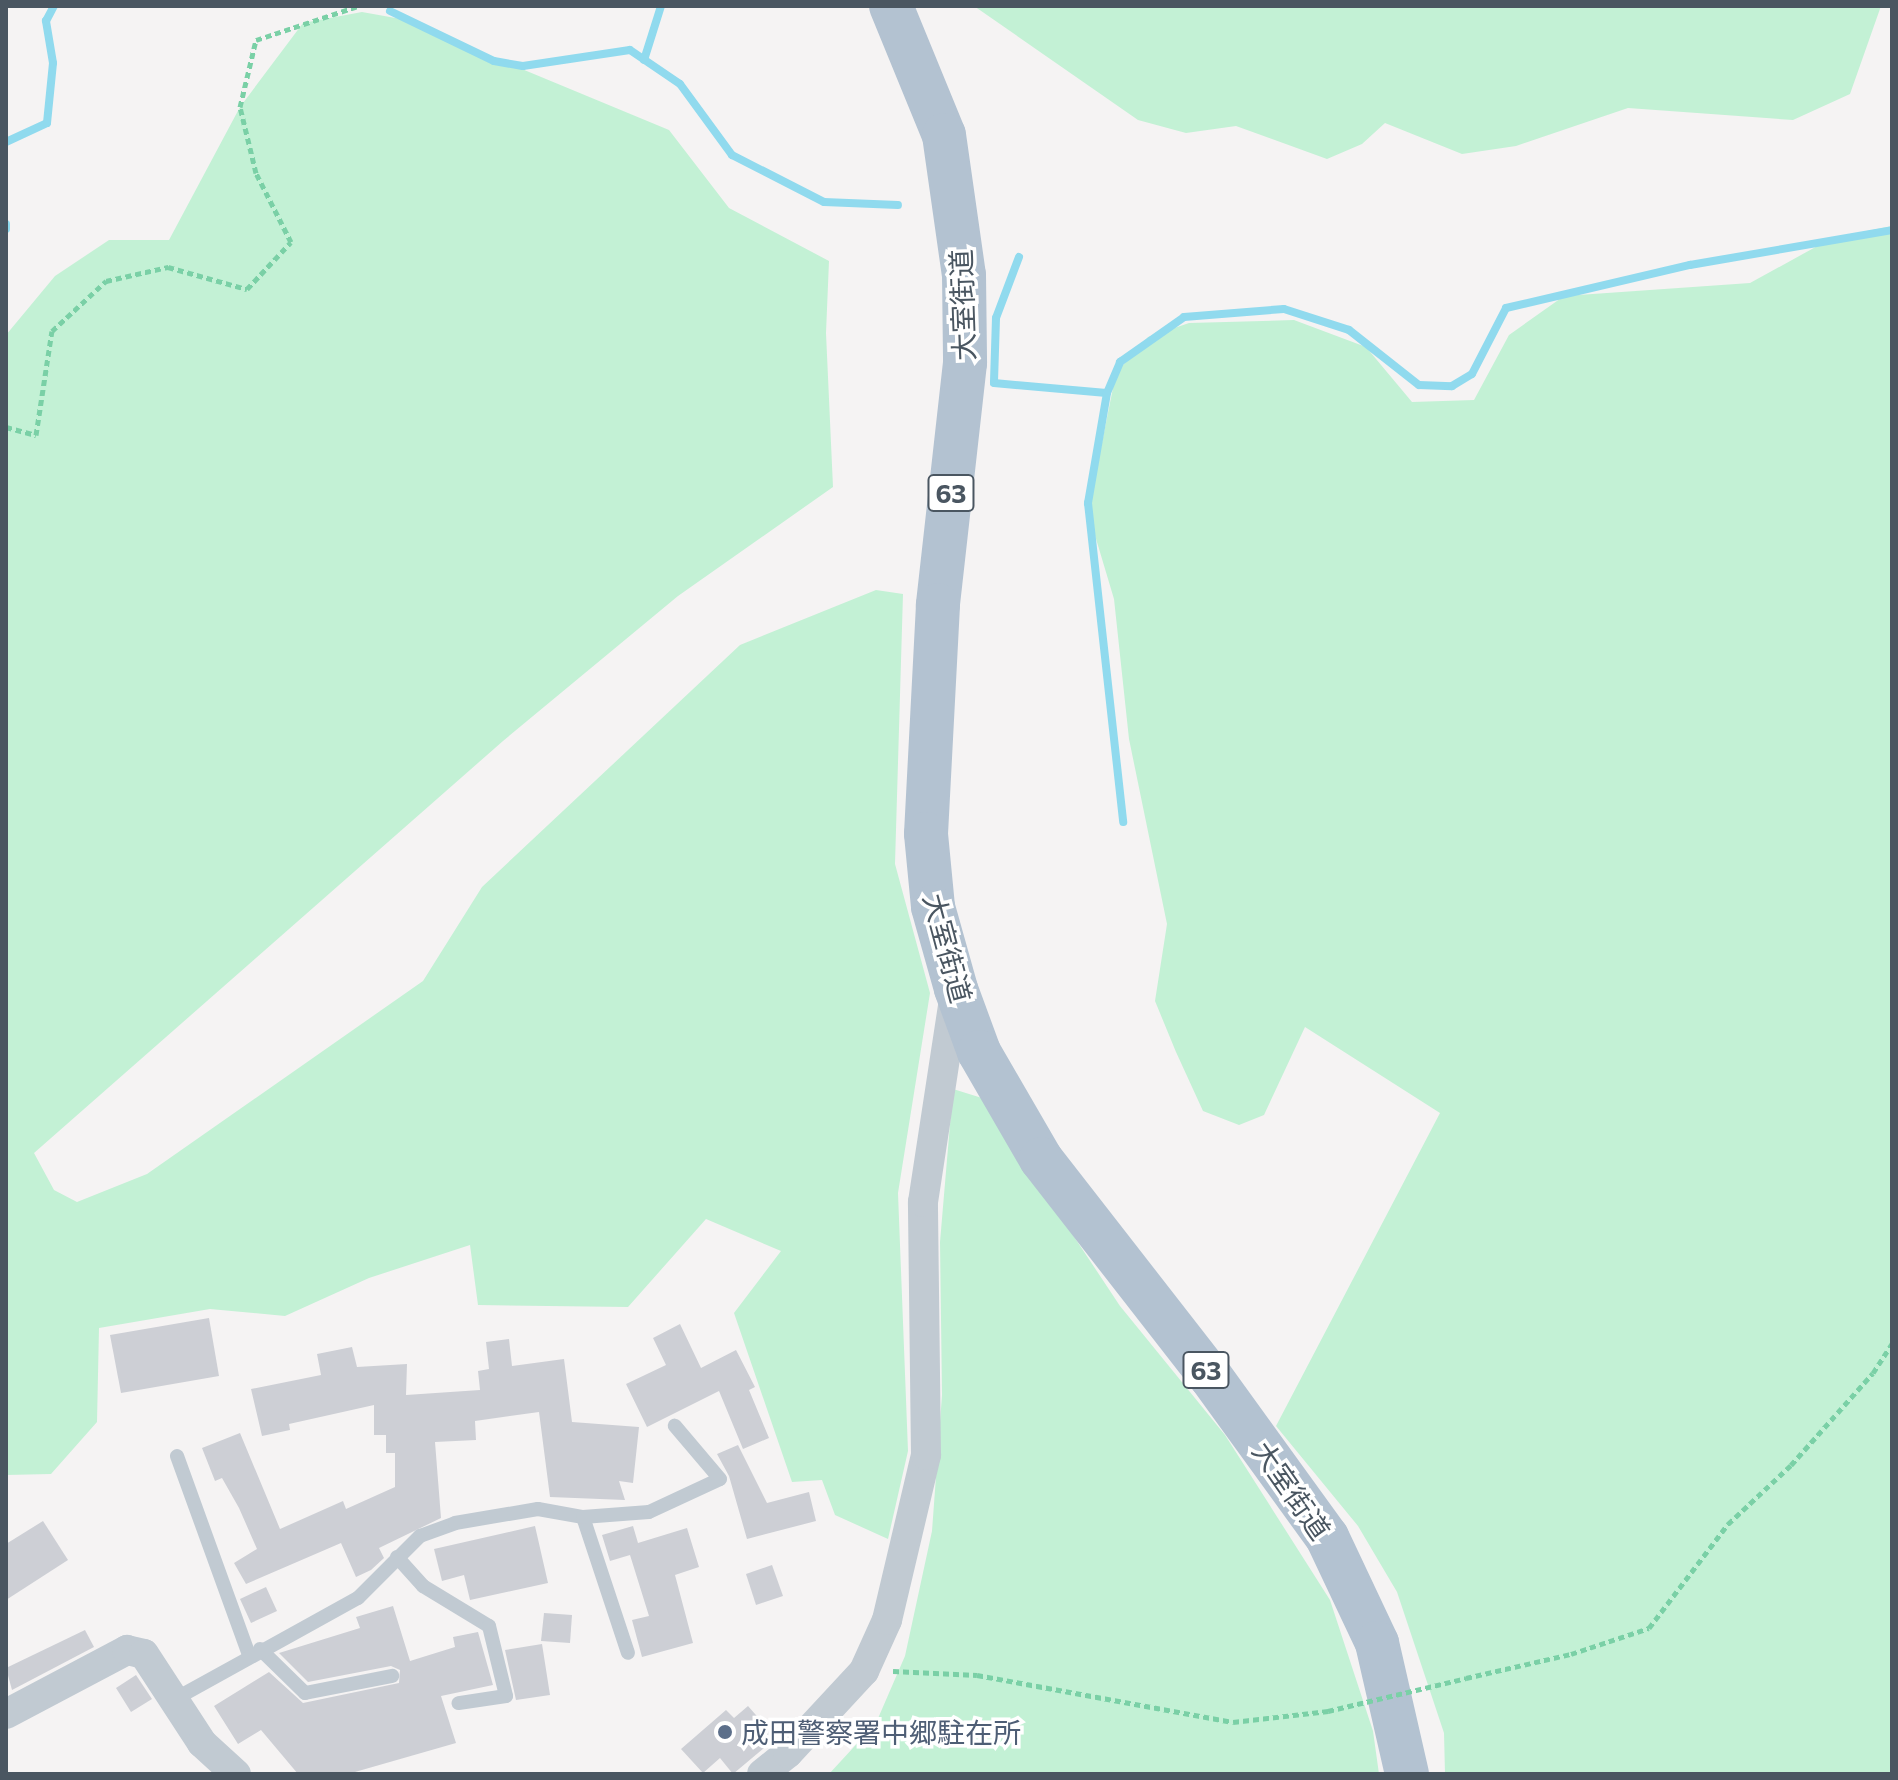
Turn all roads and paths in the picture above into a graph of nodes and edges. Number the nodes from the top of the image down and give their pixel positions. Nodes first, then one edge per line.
1 (358, 6) edge
2 (891, 6) edge
3 (6, 427) edge
4 (956, 989) junction
5 (1892, 1344) edge
6 (675, 1426) dead end
7 (177, 1456) dead end
8 (583, 1517) junction
9 (397, 1557) junction
10 (255, 1652) junction
11 (628, 1653) dead end
12 (864, 1671) junction
13 (392, 1676) dead end
14 (175, 1699) junction
15 (459, 1703) dead end
16 (6, 1714) edge
17 (236, 1774) edge
18 (762, 1774) edge
19 (1407, 1774) edge

1 - 3 path
2 - 4 main road, 大室街道 / 63
4 - 12 street
4 - 19 main road, 大室街道 / 63
5 - 12 path, bridge
6 - 8 lane
7 - 10 lane
8 - 9 lane
8 - 11 lane
9 - 10 lane
9 - 15 lane
10 - 13 lane
10 - 14 lane
12 - 18 street
14 - 16 street
14 - 17 street

